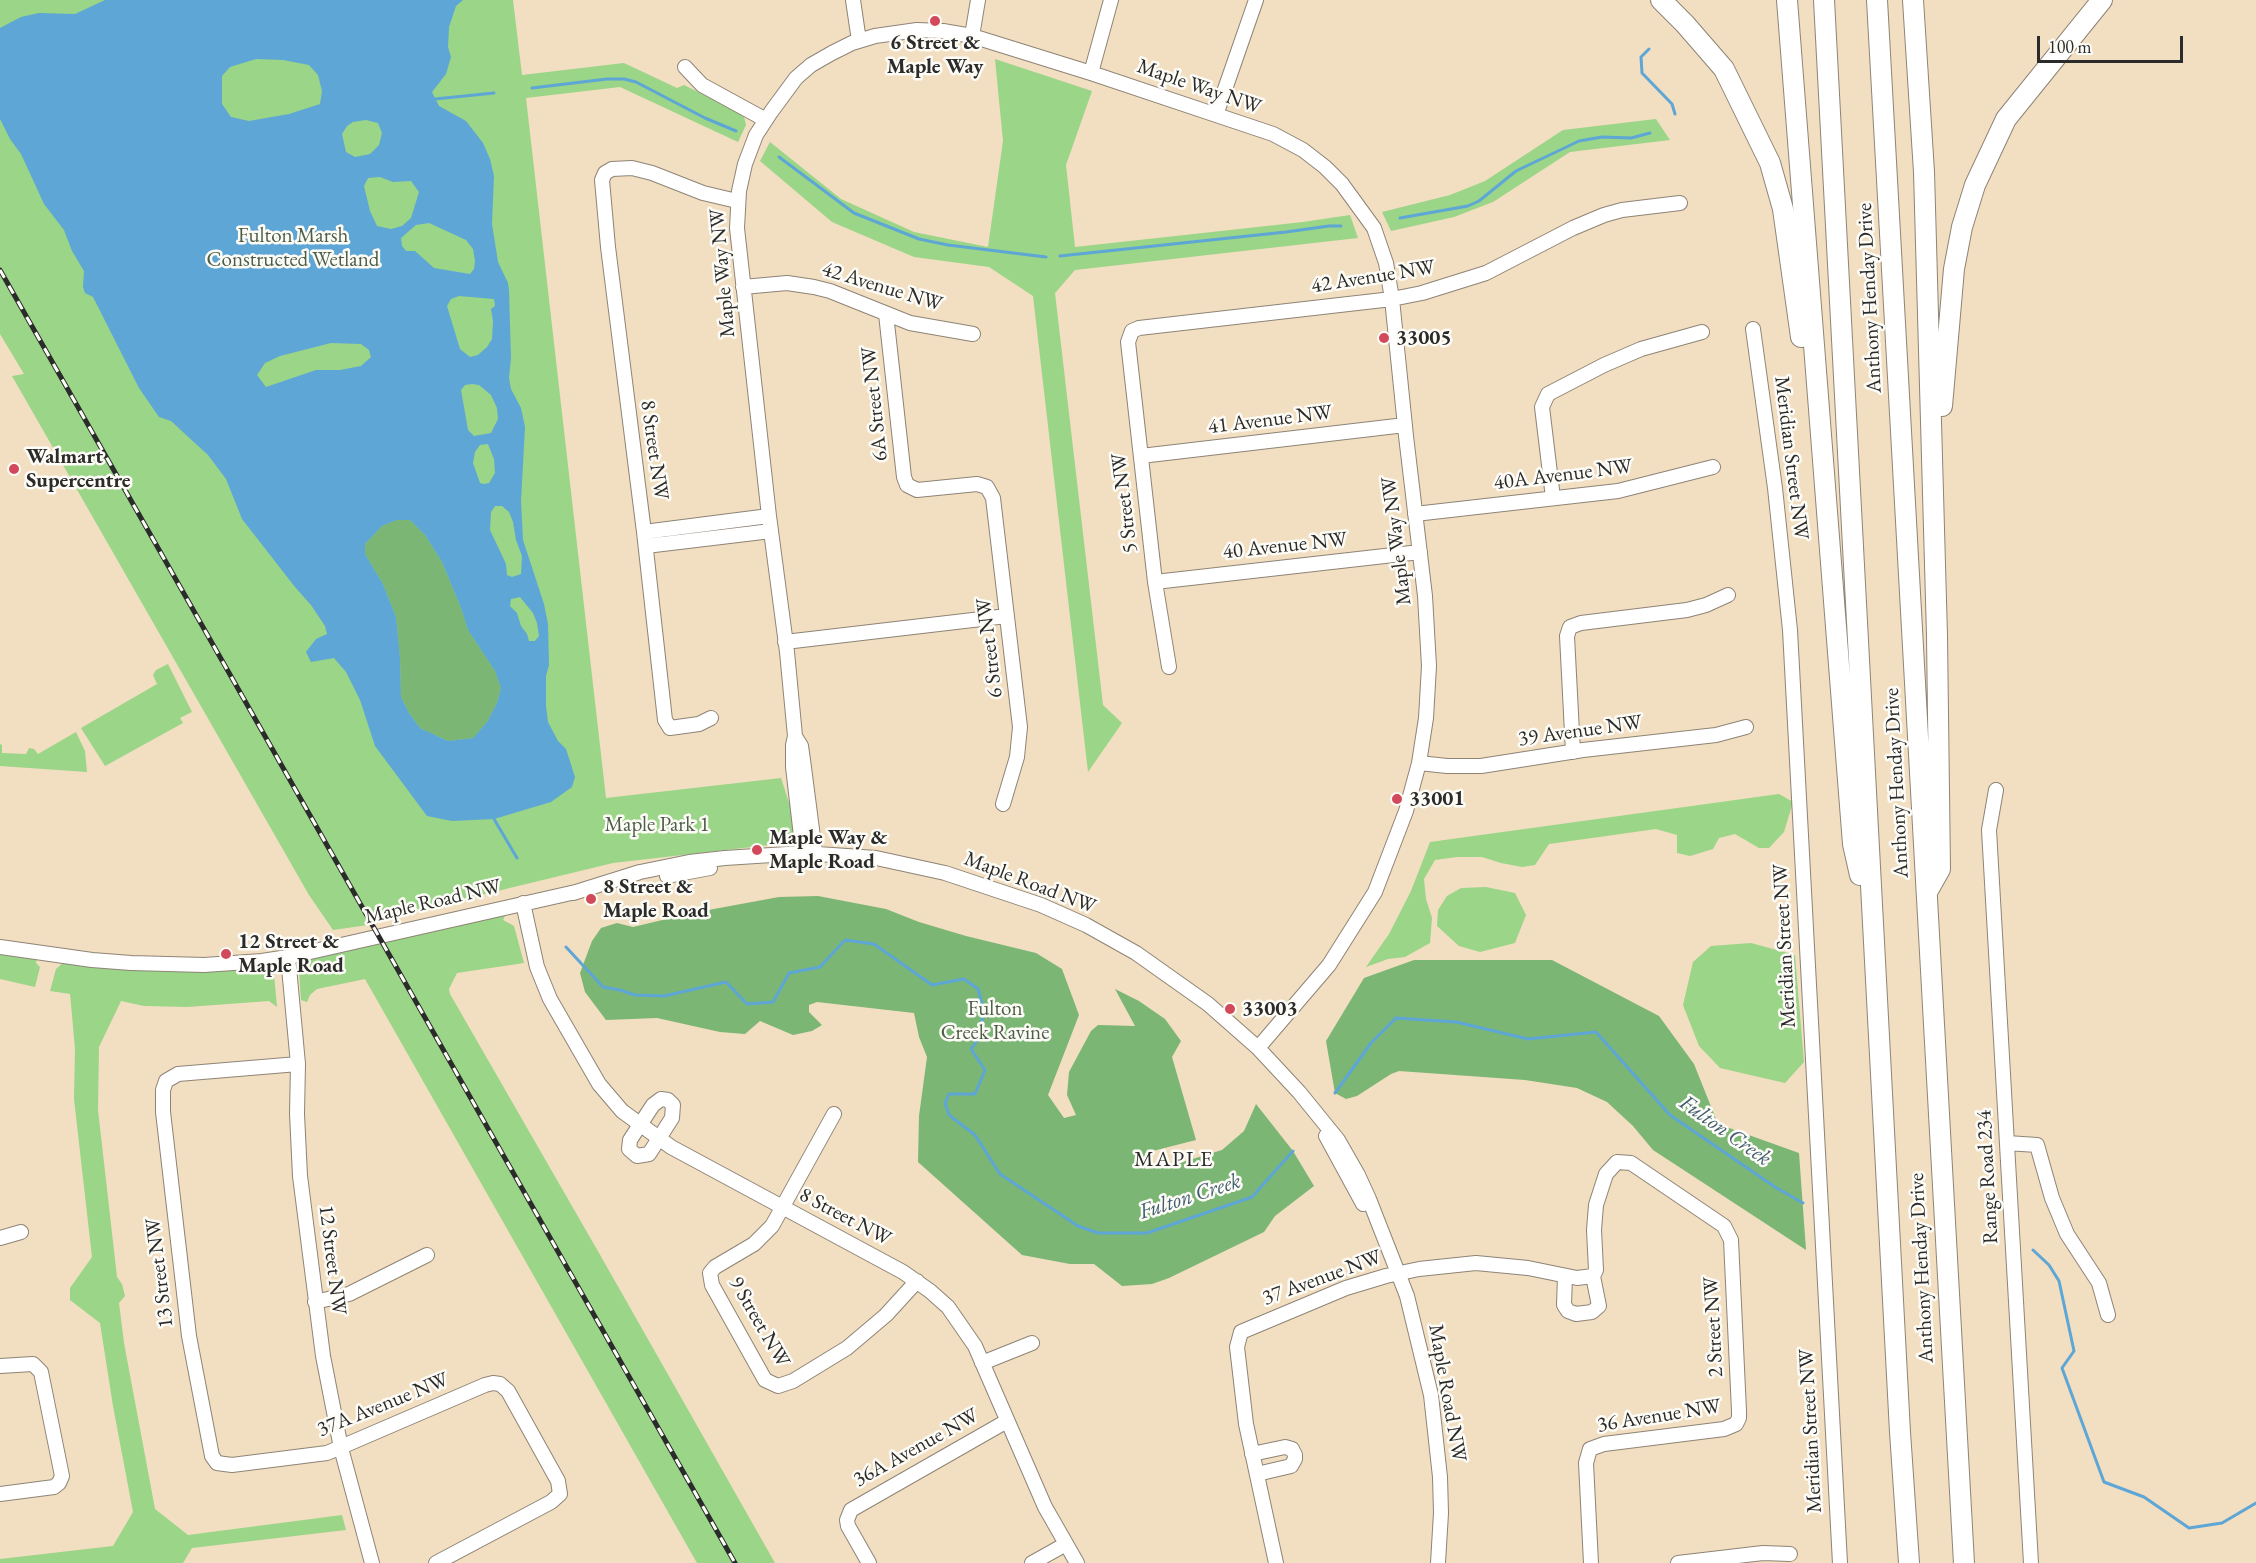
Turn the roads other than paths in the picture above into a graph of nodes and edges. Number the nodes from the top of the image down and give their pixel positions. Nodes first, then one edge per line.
1 (853, 0) edge
2 (978, 0) edge
3 (1111, 0) edge
4 (1256, 0) edge
5 (1661, 0) edge
6 (1787, 0) edge
7 (1824, 0) edge
8 (1877, 0) edge
9 (1913, 0) edge
10 (2102, 0) edge
11 (972, 36) junction
12 (859, 41) junction
13 (685, 67) dead end
14 (1092, 73) junction
15 (1216, 115) junction
16 (766, 120) junction
17 (738, 201) junction
18 (1680, 203) dead end
19 (743, 287) junction
20 (1392, 299) junction
21 (886, 314) junction
22 (1753, 328) dead end
23 (1702, 332) dead end
24 (1130, 333) joint
25 (973, 334) dead end
26 (1405, 425) junction
27 (1140, 456) junction
28 (1713, 466) dead end
29 (987, 487) joint
30 (1553, 498) junction
31 (1934, 498) junction
32 (1415, 514) junction
33 (769, 516) junction
34 (771, 531) junction
35 (645, 539) junction
36 (1420, 552) junction
37 (1832, 557) junction
38 (1155, 582) junction
39 (1728, 595) dead end
40 (1007, 616) junction
41 (785, 642) junction
42 (1168, 667) dead end
43 (711, 718) dead end
44 (1746, 727) dead end
45 (1573, 752) junction
46 (1419, 763) junction
47 (1996, 790) dead end
48 (1003, 804) dead end
49 (810, 857) junction
50 (1927, 892) junction
51 (523, 903) junction
52 (1872, 924) junction
53 (0, 939) edge
54 (0, 947) edge
55 (52, 955) junction
56 (288, 957) junction
57 (1258, 1047) junction
58 (298, 1064) junction
59 (834, 1114) dead end
60 (639, 1125) junction
61 (659, 1139) junction
62 (2007, 1143) junction
63 (783, 1208) junction
64 (21, 1232) dead end
65 (0, 1238) edge
66 (427, 1255) dead end
67 (1398, 1273) junction
68 (1565, 1276) junction
69 (1593, 1276) junction
70 (917, 1281) junction
71 (315, 1302) junction
72 (2108, 1315) dead end
73 (1032, 1343) dead end
74 (982, 1363) junction
75 (0, 1366) edge
76 (1007, 1421) junction
77 (1736, 1424) joint
78 (341, 1448) junction
79 (1252, 1454) junction
80 (217, 1463) joint
81 (1257, 1474) junction
82 (0, 1494) edge
83 (1066, 1544) junction
84 (1790, 1554) dead end
85 (372, 1563) edge
86 (436, 1563) edge
87 (869, 1563) edge
88 (1032, 1563) edge
89 (1077, 1563) edge
90 (1276, 1563) edge
91 (1438, 1563) edge
92 (1591, 1563) edge
93 (1678, 1563) edge
94 (1840, 1563) edge
95 (1909, 1563) edge
96 (1964, 1563) edge
97 (2031, 1563) edge

1 - 12 street
2 - 11 street
3 - 14 street
4 - 15 street
5 - 37 highway
6 - 37 highway
7 - 52 highway, Anthony Henday Drive
8 - 50 highway, Anthony Henday Drive
9 - 31 highway
10 - 31 highway
11 - 12 street, Maple Way NW
11 - 14 street, Maple Way NW
12 - 16 street, Maple Way NW
13 - 16 street
14 - 15 street, Maple Way NW
15 - 20 street, Maple Way NW
16 - 17 street, Maple Way NW
17 - 19 street, Maple Way NW
17 - 35 street, 8 Street NW
18 - 20 street, 42 Avenue NW
19 - 21 street, 42 Avenue NW
19 - 33 street, Maple Way NW
20 - 24 street, 42 Avenue NW
20 - 26 street, Maple Way NW
21 - 25 street, 42 Avenue NW
21 - 29 street, 6A Street NW
22 - 94 street, Meridian Street NW
23 - 30 street
24 - 27 street, 5 Street NW
26 - 27 street, 41 Avenue NW
26 - 32 street, Maple Way NW
27 - 38 street, 5 Street NW
28 - 30 street, 40A Avenue NW
29 - 40 street, 6 Street NW
30 - 32 street, 40A Avenue NW
31 - 50 highway
32 - 36 street, Maple Way NW
33 - 34 street, Maple Way NW
33 - 35 street
34 - 35 street
34 - 41 street, Maple Way NW
35 - 43 street, 8 Street NW
36 - 38 street, 40 Avenue NW
36 - 46 street, Maple Way NW
37 - 52 highway
38 - 42 street, 5 Street NW
39 - 45 street
40 - 41 street
40 - 48 street, 6 Street NW
41 - 49 street, Maple Way NW
44 - 45 street, 39 Avenue NW
45 - 46 street, 39 Avenue NW
46 - 57 street, Maple Way NW
47 - 62 street, Range Road 234
49 - 51 street, Maple Road NW
49 - 57 street, Maple Road NW
50 - 96 highway, Anthony Henday Drive
51 - 56 street, Maple Road NW
51 - 60 street, 8 Street NW
52 - 95 highway, Anthony Henday Drive
53 - 55 street, Maple Road NW
54 - 55 street, Maple Road NW
55 - 56 street, Maple Road NW
56 - 58 street, 12 Street NW
57 - 67 street, Maple Road NW
58 - 71 street, 12 Street NW
58 - 80 street, 13 Street NW
59 - 63 street
60 - 61 street, 8 Street NW
60 - 61 street
60 - 61 street
61 - 63 street, 8 Street NW
62 - 72 street
62 - 97 street, Range Road 234
63 - 70 street, 8 Street NW
63 - 70 street, 9 Street NW
64 - 65 street
66 - 71 street
67 - 68 street, 37 Avenue NW
67 - 79 street, 37 Avenue NW
67 - 91 street, Maple Road NW
68 - 69 street, 37 Avenue NW
68 - 69 street
69 - 77 street, 2 Street NW
70 - 74 street, 8 Street NW
71 - 78 street, 12 Street NW
73 - 74 street
74 - 76 street, 8 Street NW
75 - 82 street
76 - 83 street, 8 Street NW
76 - 87 street, 36A Avenue NW
77 - 92 street, 36 Avenue NW
78 - 80 street, 37A Avenue NW
78 - 85 street, 12 Street NW
78 - 86 street, 37A Avenue NW
79 - 81 street
79 - 81 street
81 - 90 street
83 - 88 street
83 - 89 street, 8 Street NW
84 - 93 street

